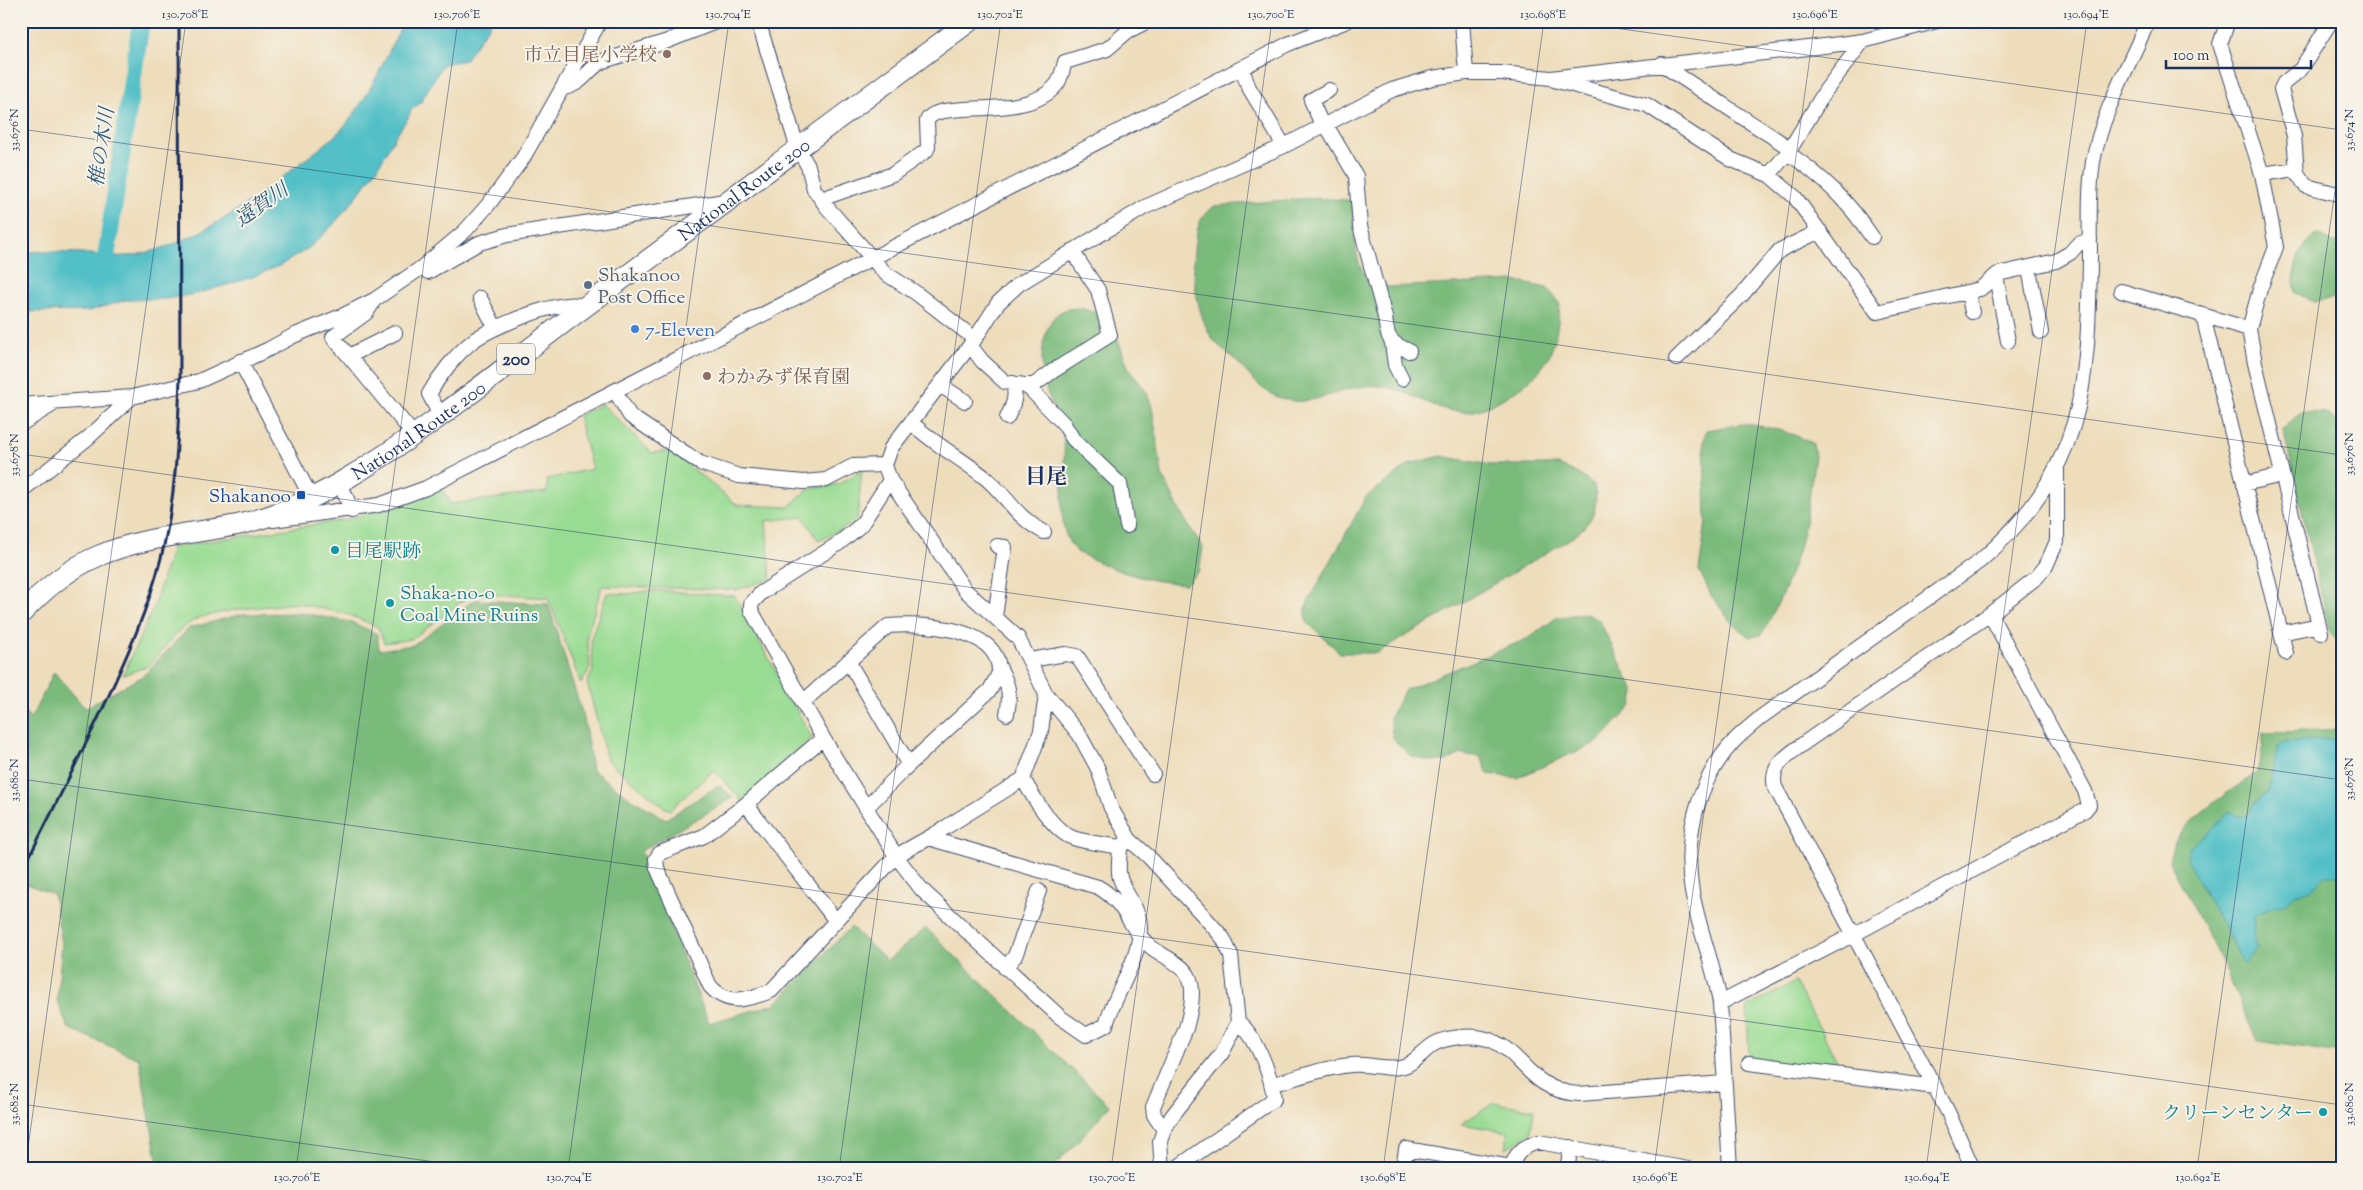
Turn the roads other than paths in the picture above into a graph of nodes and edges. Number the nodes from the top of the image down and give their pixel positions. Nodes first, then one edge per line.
1 (600, 21) edge
2 (718, 21) edge
3 (758, 21) edge
4 (970, 21) edge
5 (1148, 21) edge
6 (1347, 21) edge
7 (1462, 21) edge
8 (1937, 21) edge
9 (2148, 21) edge
10 (2228, 21) edge
11 (2331, 21) edge
12 (1896, 26) edge
13 (1863, 41) junction
14 (1661, 64) junction
15 (1242, 68) junction
16 (1466, 73) junction
17 (1551, 78) junction
18 (564, 88) junction
19 (1329, 90) dead end
20 (1325, 126) junction
21 (1284, 146) junction
22 (798, 149) junction
23 (1790, 151) junction
24 (2296, 169) junction
25 (2262, 174) junction
26 (1769, 175) junction
27 (2342, 195) edge
28 (821, 199) junction
29 (731, 200) junction
30 (1820, 231) junction
31 (1872, 237) dead end
32 (2090, 240) junction
33 (1072, 251) junction
34 (872, 258) junction
35 (2029, 269) junction
36 (1996, 276) junction
37 (397, 284) junction
38 (2121, 291) dead end
39 (1968, 292) junction
40 (480, 298) dead end
41 (374, 300) junction
42 (584, 307) junction
43 (1972, 312) dead end
44 (2203, 316) junction
45 (495, 327) junction
46 (2249, 329) junction
47 (2041, 332) dead end
48 (390, 333) dead end
49 (2008, 341) dead end
50 (972, 342) junction
51 (1392, 343) junction
52 (1409, 351) dead end
53 (349, 356) junction
54 (1676, 359) dead end
55 (240, 361) junction
56 (1402, 379) dead end
57 (1024, 384) junction
58 (940, 385) junction
59 (615, 391) junction
60 (132, 397) junction
61 (965, 401) dead end
62 (58, 402) junction
63 (21, 405) edge
64 (1062, 412) dead end
65 (441, 417) junction
66 (1008, 418) dead end
67 (911, 422) junction
68 (21, 424) edge
69 (414, 435) junction
70 (885, 465) junction
71 (2058, 468) junction
72 (2282, 475) junction
73 (890, 480) junction
74 (340, 483) junction
75 (2244, 484) junction
76 (21, 490) edge
77 (312, 499) junction
78 (352, 511) junction
79 (240, 524) junction
80 (1127, 526) dead end
81 (1044, 532) dead end
82 (997, 546) dead end
83 (21, 614) edge
84 (1990, 614) junction
85 (995, 617) junction
86 (2281, 633) junction
87 (2286, 653) dead end
88 (1030, 660) junction
89 (848, 661) junction
90 (999, 667) junction
91 (1046, 694) junction
92 (803, 702) junction
93 (1008, 714) dead end
94 (823, 738) junction
95 (909, 765) junction
96 (1153, 774) dead end
97 (1023, 779) junction
98 (746, 804) junction
99 (866, 808) junction
100 (928, 838) junction
101 (1125, 843) junction
102 (896, 856) junction
103 (1039, 891) dead end
104 (836, 920) junction
105 (1853, 935) junction
106 (1140, 936) junction
107 (1005, 968) junction
108 (1720, 1003) junction
109 (1238, 1022) junction
110 (1749, 1062) dead end
111 (1724, 1083) junction
112 (1272, 1084) junction
113 (1935, 1087) junction
114 (1164, 1130) junction
115 (1571, 1148) junction
116 (1623, 1163) edge
117 (21, 1164) edge
118 (1511, 1168) edge
119 (1681, 1168) edge
120 (22, 1169) edge
121 (1162, 1169) edge
122 (1175, 1169) edge
123 (1403, 1169) edge
124 (1567, 1169) edge
125 (1730, 1169) edge
126 (1973, 1169) edge

1 - 18 street
2 - 18 street
3 - 22 street
4 - 22 highway, National Route 200 / 200
5 - 28 street
6 - 15 street
7 - 16 street
8 - 12 street
9 - 32 street
10 - 25 street
11 - 24 street
12 - 13 street
13 - 14 street
13 - 23 street
14 - 17 street
14 - 23 street
15 - 21 street
15 - 34 street
16 - 17 street
16 - 20 street
17 - 26 street
18 - 37 street
19 - 20 street
20 - 21 street
20 - 51 street
21 - 33 street
22 - 28 street
22 - 29 highway, National Route 200 / 200
23 - 26 street
23 - 31 street
24 - 25 street
24 - 27 street
25 - 46 street
26 - 30 street
28 - 34 street
29 - 37 street
29 - 42 highway, National Route 200 / 200
30 - 39 street
30 - 54 street
32 - 35 street
32 - 71 street
33 - 50 street
33 - 57 street
34 - 50 street
34 - 59 street
35 - 36 street
35 - 47 street
36 - 39 street
36 - 49 street
37 - 41 street
38 - 44 street
39 - 43 street
40 - 45 street
41 - 53 street
41 - 55 street
42 - 45 street
42 - 65 highway, National Route 200 / 200
44 - 46 street
44 - 75 street
45 - 65 street
46 - 72 street
48 - 53 street
50 - 57 street
50 - 58 street
51 - 52 street
51 - 56 street
53 - 69 street
55 - 60 street
55 - 77 street
57 - 64 street
57 - 66 street
57 - 80 street
58 - 61 street
58 - 67 street
59 - 70 street
59 - 78 street
60 - 62 street
60 - 76 street
62 - 63 street
62 - 68 street
65 - 69 highway, National Route 200 / 200
67 - 70 street
67 - 81 street
69 - 74 highway, National Route 200 / 200
70 - 73 street
71 - 84 street
71 - 108 street
72 - 75 street
72 - 86 street
73 - 85 street
73 - 92 street
74 - 77 highway, National Route 200 / 200
74 - 78 street
75 - 86 street
77 - 79 highway, National Route 200 / 200
78 - 79 street
79 - 83 highway, National Route 200 / 200
82 - 85 street
84 - 105 street
84 - 105 street
85 - 88 street
86 - 87 street
88 - 91 street
88 - 96 street
89 - 90 street
89 - 92 street
89 - 95 street
90 - 93 street
90 - 95 street
91 - 97 street
91 - 101 street
92 - 94 street
94 - 98 street
94 - 99 street
95 - 99 street
97 - 100 street
97 - 101 street
98 - 104 street
98 - 104 street
99 - 102 street
100 - 102 street
100 - 106 street
101 - 106 street
101 - 109 street
102 - 104 street
102 - 107 street
103 - 107 street
105 - 108 street
105 - 113 street
106 - 107 street
106 - 114 street
108 - 111 street
109 - 112 street
109 - 114 street
110 - 113 street
111 - 112 street
111 - 125 street
112 - 122 street
113 - 126 street
114 - 121 street
115 - 116 street
115 - 118 street
115 - 124 street
116 - 119 street
117 - 120 street
118 - 123 street

